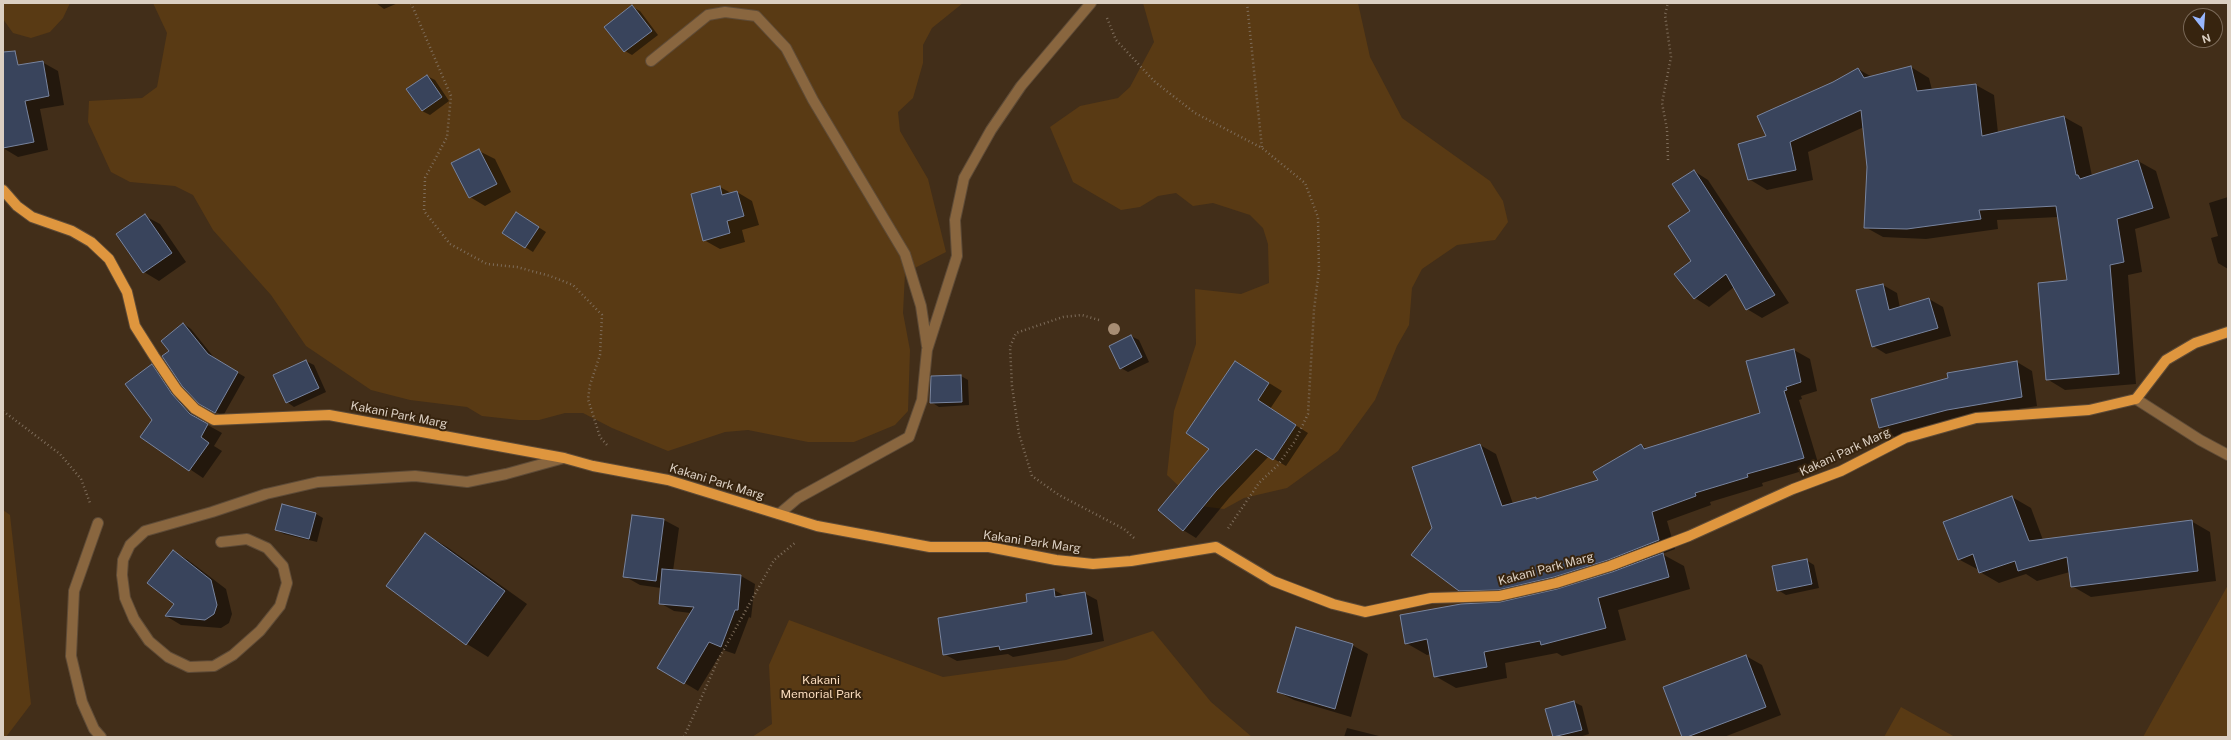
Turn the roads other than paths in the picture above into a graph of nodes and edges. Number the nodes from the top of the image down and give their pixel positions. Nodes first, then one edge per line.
1 (1091, 3) edge
2 (651, 61) dead end
3 (3, 190) edge
4 (2228, 332) edge
5 (927, 350) junction
6 (2136, 399) junction
7 (2228, 455) edge
8 (564, 458) junction
9 (779, 514) junction
10 (98, 523) road end
11 (221, 542) dead end
12 (101, 737) edge

1 - 5 street
2 - 5 street
3 - 8 main road, Kakani Park Marg
4 - 6 main road
5 - 9 street
6 - 7 street
6 - 9 main road, Kakani Park Marg
8 - 9 main road, Kakani Park Marg
8 - 11 street
10 - 12 street

